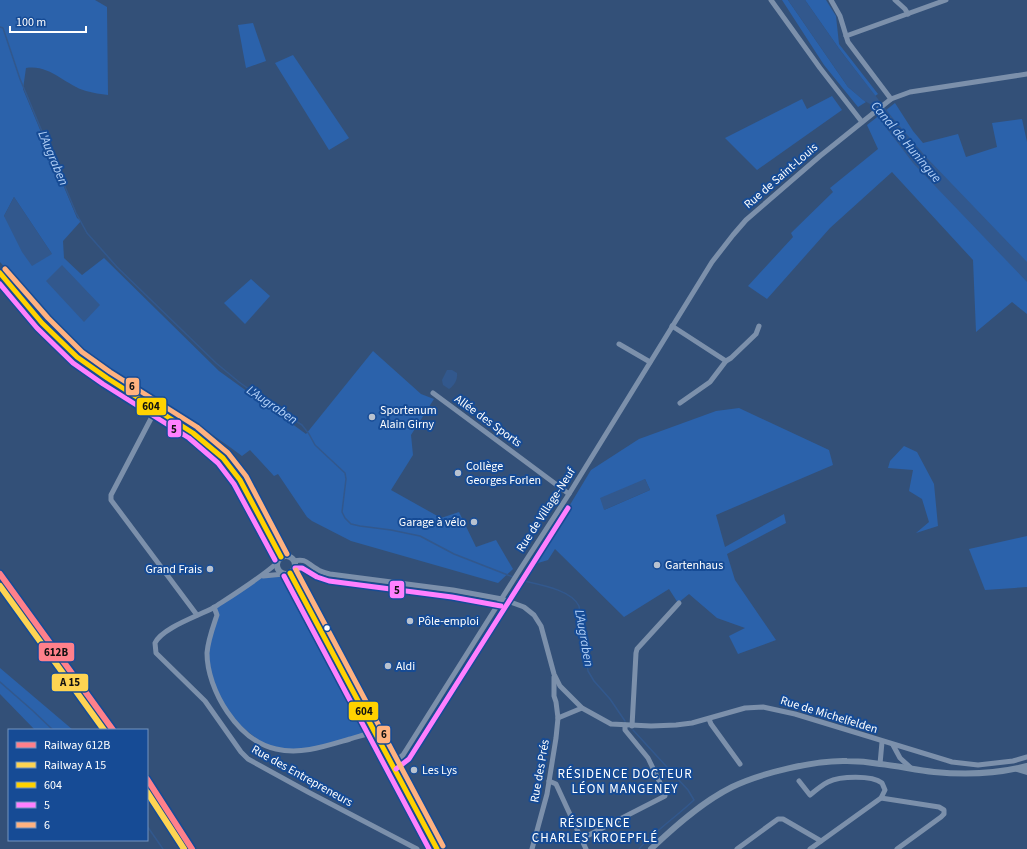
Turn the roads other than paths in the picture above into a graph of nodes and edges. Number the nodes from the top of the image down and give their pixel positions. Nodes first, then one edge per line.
1 (771, 0) edge
2 (831, 0) edge
3 (895, 0) edge
4 (946, 0) edge
5 (908, 14) junction
6 (846, 36) junction
7 (1027, 74) edge
8 (889, 100) junction
9 (862, 122) junction
10 (712, 262) joint
11 (0, 273) edge
12 (672, 326) junction
13 (759, 326) dead end
14 (619, 344) dead end
15 (726, 361) junction
16 (650, 362) junction
17 (434, 393) dead end
18 (680, 404) dead end
19 (156, 409) junction
20 (569, 494) junction
21 (281, 557) junction
22 (294, 561) junction
23 (277, 563) junction
24 (287, 573) junction
25 (256, 579) junction
26 (502, 599) junction
27 (679, 603) dead end
28 (214, 607) junction
29 (197, 615) junction
30 (554, 674) junction
31 (560, 686) junction
32 (554, 696) junction
33 (582, 708) junction
34 (558, 718) junction
35 (709, 719) junction
36 (625, 725) junction
37 (632, 726) junction
38 (374, 731) junction
39 (882, 742) junction
40 (893, 745) junction
41 (1027, 757) edge
42 (392, 764) junction
43 (740, 764) dead end
44 (880, 764) junction
45 (1027, 766) edge
46 (911, 768) junction
47 (1017, 769) junction
48 (1027, 772) edge
49 (549, 781) junction
50 (799, 781) dead end
51 (881, 798) junction
52 (581, 839) junction
53 (821, 841) junction
54 (418, 849) edge
55 (437, 849) edge
56 (532, 849) edge
57 (585, 849) edge
58 (651, 849) edge
59 (737, 849) edge
60 (810, 849) edge
61 (897, 849) edge

1 - 9 street
2 - 6 street
3 - 5 street
4 - 5 street
5 - 6 street
6 - 8 street
7 - 8 street
8 - 9 street, Rue de Saint-Louis
9 - 10 street, Rue de Saint-Louis
10 - 12 street, Rue de Village-Neuf
11 - 19 main road
12 - 15 street
12 - 16 street, Rue de Village-Neuf
13 - 15 street
14 - 16 street
15 - 18 street
16 - 20 street, Rue de Village-Neuf
17 - 20 street, Allée des Sports
19 - 21 main road
19 - 29 street
20 - 26 street, Rue de Village-Neuf
21 - 22 main road
21 - 23 main road
22 - 24 main road
22 - 26 street, Rue de Michelfelden
23 - 24 main road
23 - 25 street, Rue des Entrepreneurs
24 - 25 street, Rue des Entrepreneurs
24 - 38 main road
25 - 28 street, Rue des Entrepreneurs
26 - 30 street, Rue de Michelfelden
26 - 42 street, Rue de Village-Neuf
27 - 37 street
28 - 29 street, Rue des Entrepreneurs
28 - 38 street
29 - 54 street, Rue des Entrepreneurs
30 - 31 street, Rue de Michelfelden
30 - 32 street, Rue des Prés
31 - 32 street
31 - 33 street, Rue de Michelfelden
32 - 34 street, Rue des Prés
33 - 34 street
33 - 36 street, Rue de Michelfelden
34 - 49 street, Rue des Prés
35 - 37 street, Rue de Michelfelden
35 - 39 street, Rue de Michelfelden
35 - 43 street
36 - 37 street, Rue de Michelfelden
36 - 52 street
38 - 42 main road
39 - 40 street, Rue de Michelfelden
39 - 44 street
40 - 41 street
40 - 46 street
42 - 55 main road
44 - 46 main road
44 - 58 main road
45 - 47 main road
46 - 47 main road
47 - 48 main road
49 - 52 street
49 - 56 street, Rue des Prés
50 - 51 street
51 - 53 street
51 - 61 street
52 - 57 street
53 - 59 street
53 - 60 street

